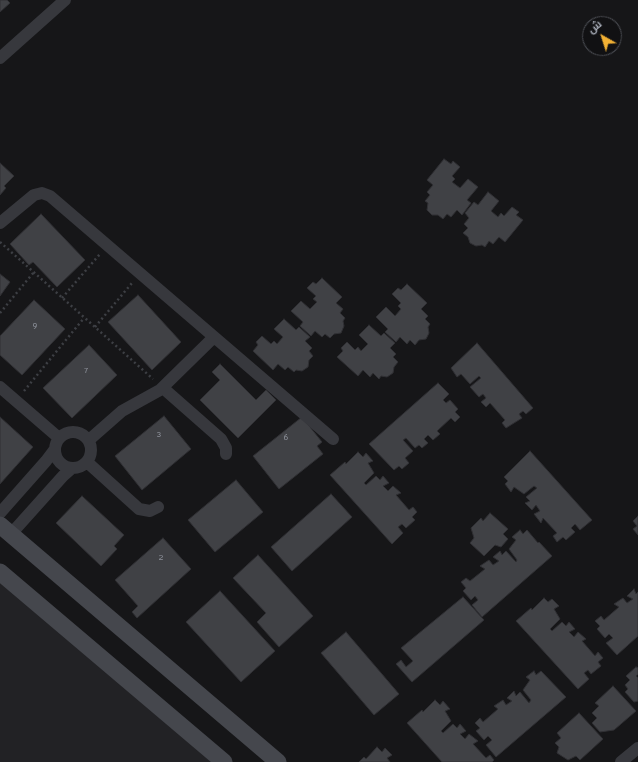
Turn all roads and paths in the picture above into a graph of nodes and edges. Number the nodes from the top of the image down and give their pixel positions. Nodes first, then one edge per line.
1 (65, 0) edge
2 (0, 58) edge
3 (0, 223) edge
4 (0, 242) edge
5 (108, 246) junction
6 (34, 272) junction
7 (140, 274) junction
8 (62, 298) junction
9 (0, 313) edge
10 (84, 318) junction
11 (95, 327) junction
12 (214, 337) junction
13 (0, 387) edge
14 (163, 388) junction
15 (16, 401) junction
16 (333, 439) dead end
17 (89, 440) junction
18 (57, 444) junction
19 (226, 454) dead end
20 (87, 462) junction
21 (72, 468) junction
22 (158, 507) dead end
23 (0, 513) edge
24 (6, 529) edge
25 (0, 572) edge
26 (638, 748) edge
27 (224, 762) edge
28 (278, 762) edge
29 (621, 762) edge

1 - 2 street
3 - 5 street
4 - 6 path
5 - 7 street
5 - 8 path
6 - 8 path
6 - 9 path
7 - 11 path
7 - 12 street
8 - 10 path
10 - 11 path
10 - 15 path
11 - 14 path
12 - 14 street
12 - 16 street
13 - 15 street
14 - 17 street
14 - 19 street
15 - 18 street
17 - 18 street
17 - 20 street
18 - 21 street
18 - 23 street
20 - 21 street
20 - 22 street
21 - 24 street
24 - 28 street
25 - 27 street
26 - 29 street

